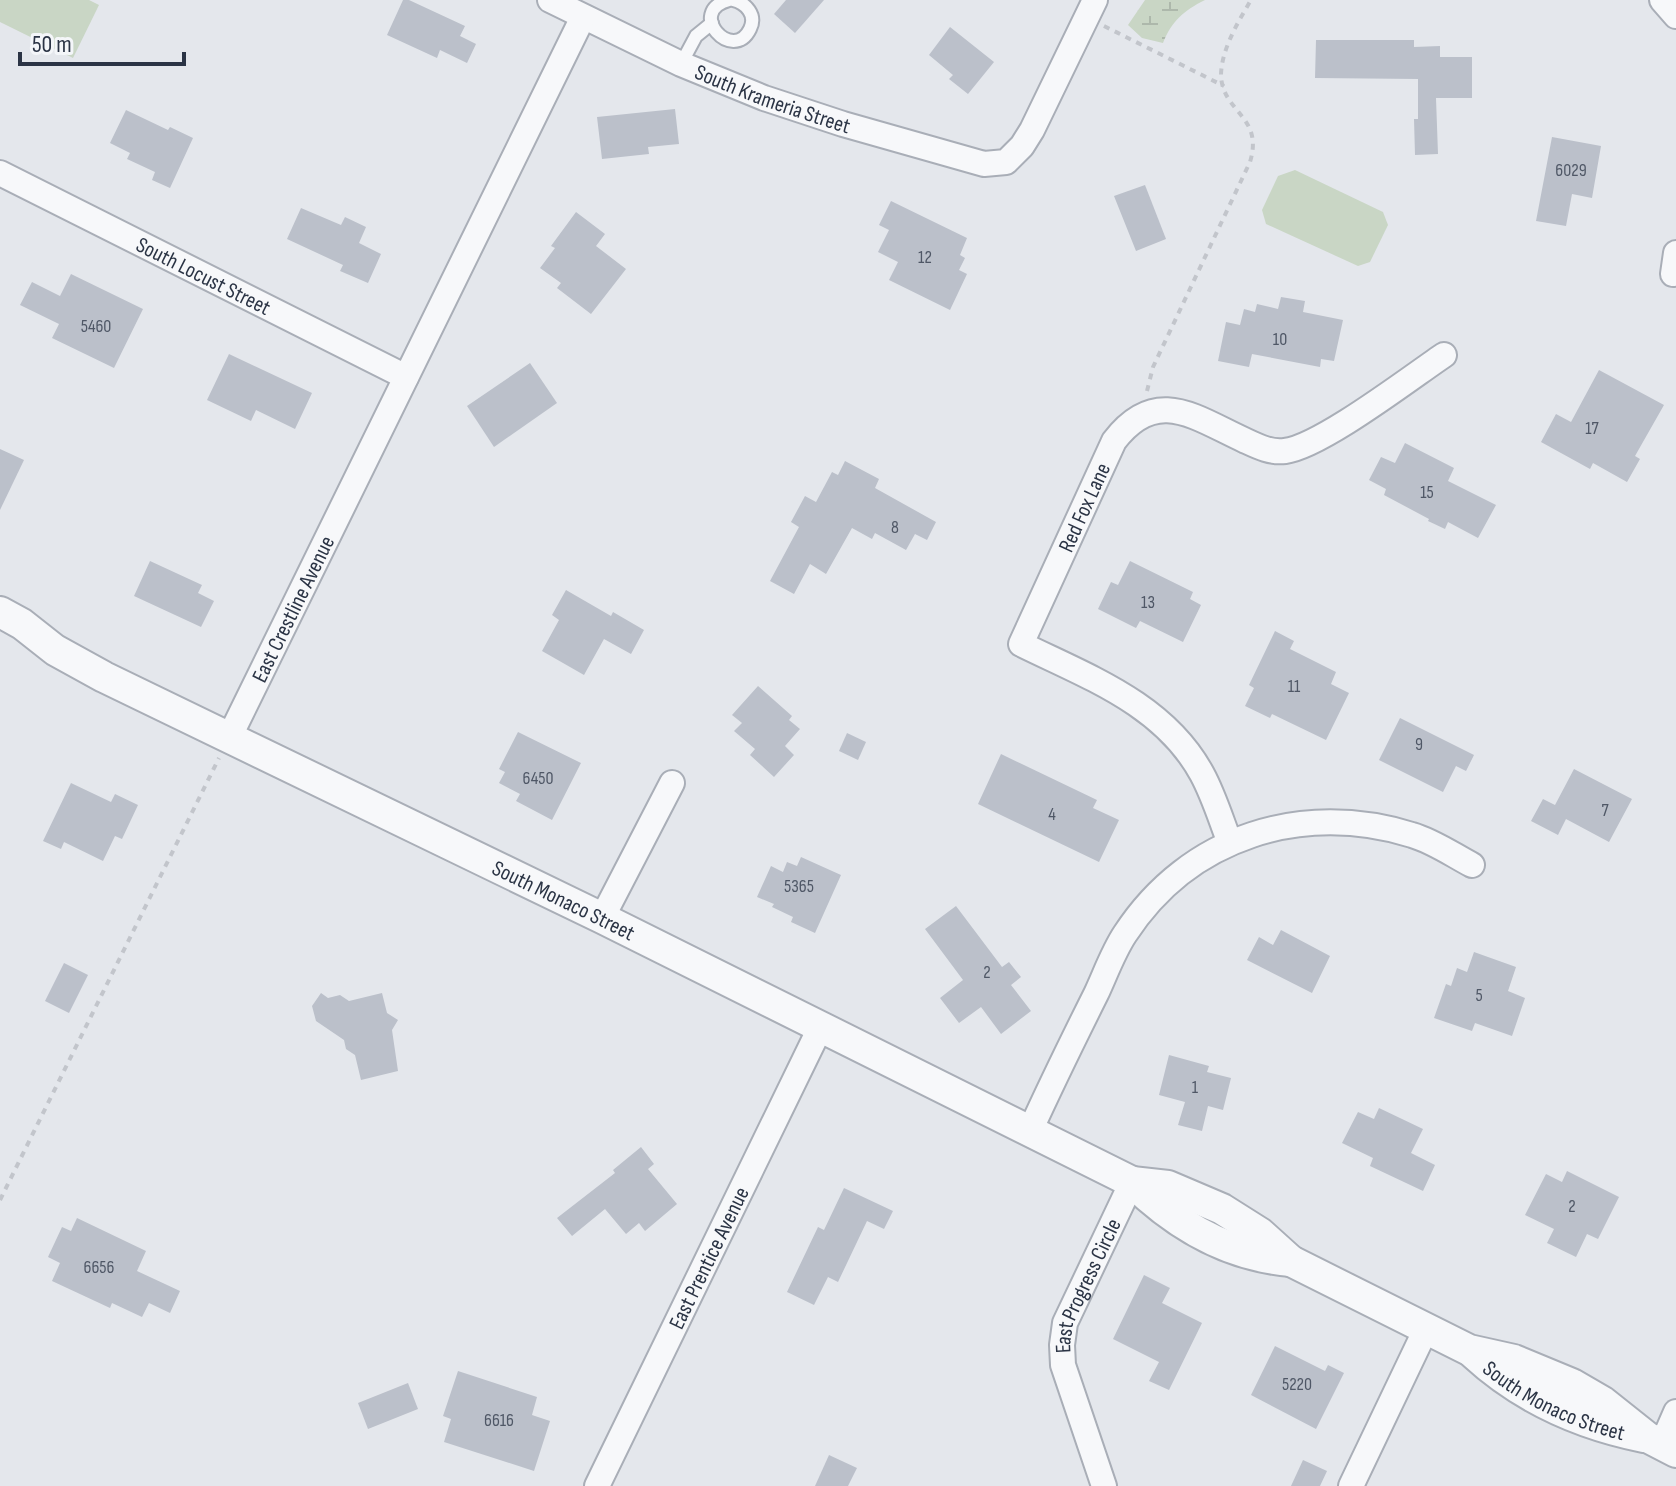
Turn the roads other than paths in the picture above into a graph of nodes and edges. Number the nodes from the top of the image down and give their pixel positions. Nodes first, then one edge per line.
1 (550, 0) edge
2 (1662, 0) edge
3 (725, 1) edge
4 (1090, 9) edge
5 (1676, 16) edge
6 (583, 17) junction
7 (712, 23) junction
8 (681, 64) junction
9 (0, 173) edge
10 (1444, 355) dead end
11 (406, 377) junction
12 (0, 612) edge
13 (229, 738) junction
14 (672, 783) dead end
15 (1230, 843) junction
16 (1472, 865) dead end
17 (602, 918) junction
18 (820, 1028) junction
19 (1030, 1131) junction
20 (1132, 1182) junction
21 (1426, 1329) junction
22 (1676, 1412) edge
23 (1661, 1444) edge
24 (597, 1486) edge
25 (1104, 1486) edge
26 (1351, 1486) edge

1 - 6 street, South Krameria Street
2 - 5 street
3 - 7 lane
3 - 7 lane
4 - 8 street, South Krameria Street
6 - 8 street, South Krameria Street
6 - 11 street, East Crestline Avenue
7 - 8 lane
9 - 11 street, South Locust Street
10 - 15 street, Red Fox Lane
11 - 13 street, East Crestline Avenue
12 - 13 street, South Monaco Street
13 - 17 street, South Monaco Street
14 - 17 street
15 - 16 street
15 - 19 street
17 - 18 street, South Monaco Street
18 - 19 street, South Monaco Street
18 - 24 street, East Prentice Avenue
19 - 20 street, South Monaco Street
20 - 21 street, South Monaco Street
20 - 25 street, East Progress Circle
21 - 23 street, South Monaco Street
21 - 26 street
22 - 23 street

